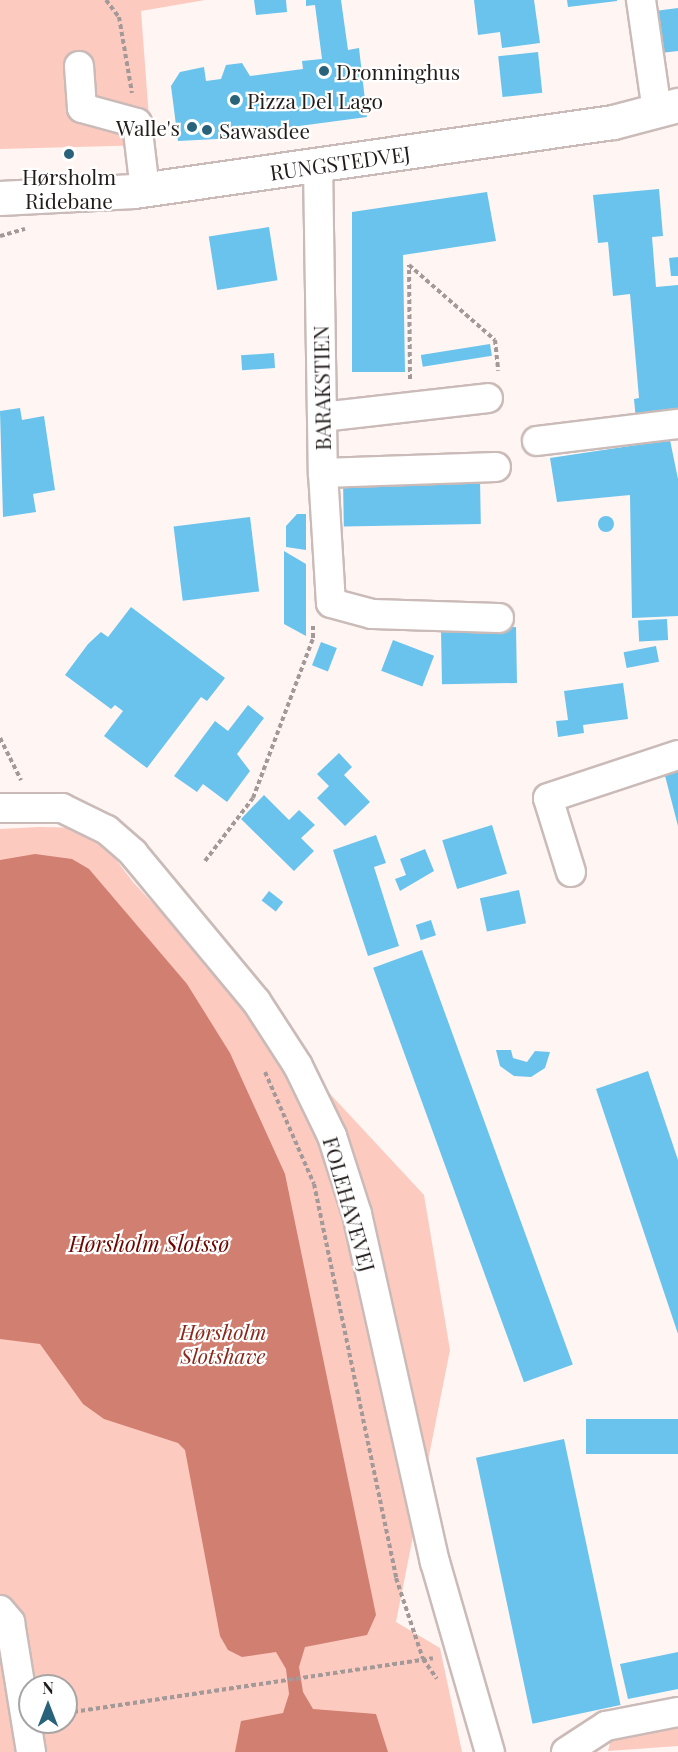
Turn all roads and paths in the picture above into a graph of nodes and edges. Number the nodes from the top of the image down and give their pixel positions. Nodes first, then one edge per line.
1 (106, 0) edge
2 (641, 0) edge
3 (79, 66) dead end
4 (667, 108) edge
5 (137, 123) junction
6 (318, 165) junction
7 (145, 190) junction
8 (0, 198) edge
9 (488, 398) joint
10 (410, 407) junction
11 (322, 417) junction
12 (678, 424) edge
13 (537, 441) dead end
14 (496, 467) dead end
15 (323, 473) junction
16 (313, 614) dead end
17 (499, 618) dead end
18 (0, 738) edge
19 (678, 755) edge
20 (33, 804) junction
21 (0, 808) edge
22 (205, 861) dead end
23 (571, 872) dead end
24 (262, 1065) dead end
25 (0, 1610) edge
26 (78, 1711) edge
27 (678, 1712) edge
28 (32, 1752) edge
29 (490, 1752) edge
30 (566, 1752) edge

1 - 5 path
2 - 4 street
3 - 5 street
4 - 6 main road, RUNGSTEDVEJ
5 - 7 street
6 - 7 main road, RUNGSTEDVEJ
6 - 11 street, BARAKSTIEN
7 - 8 main road, RUNGSTEDVEJ
9 - 10 street
9 - 10 path
10 - 11 street
11 - 15 street, BARAKSTIEN
12 - 13 street
14 - 15 street, BARAKSTIEN
15 - 17 street
16 - 22 path
18 - 20 path
19 - 23 street
20 - 21 street, FOLEHAVEVEJ
20 - 29 street, FOLEHAVEVEJ
24 - 26 path
25 - 28 street
27 - 30 street

